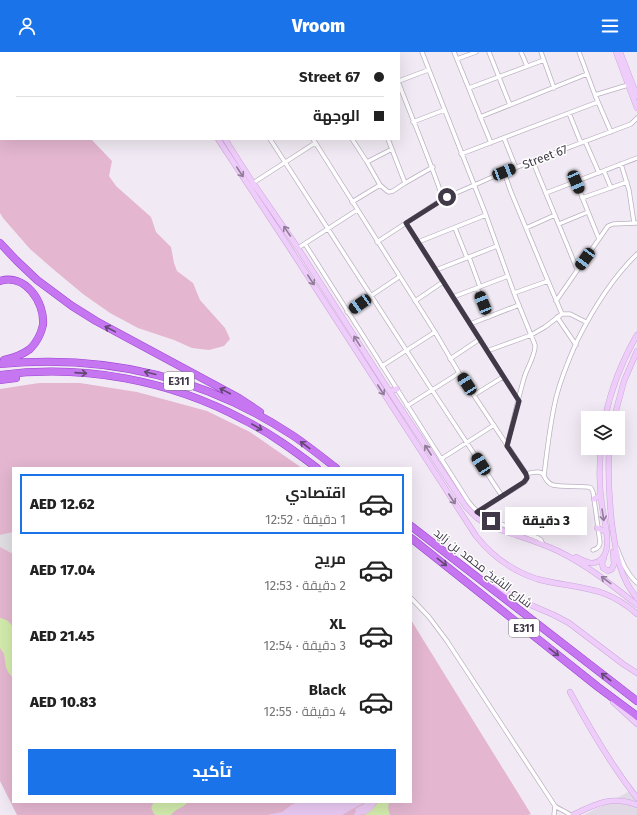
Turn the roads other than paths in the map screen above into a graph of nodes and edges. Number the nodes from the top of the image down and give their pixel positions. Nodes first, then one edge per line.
1 (422, 52) edge
2 (454, 52) edge
3 (476, 52) edge
4 (489, 52) edge
5 (521, 52) edge
6 (541, 52) edge
7 (579, 52) edge
8 (616, 52) edge
9 (620, 52) edge
10 (457, 59) junction
11 (544, 60) junction
12 (527, 66) junction
13 (428, 70) junction
14 (587, 74) junction
15 (499, 77) junction
16 (400, 81) edge
17 (632, 85) edge
18 (400, 87) edge
19 (469, 88) junction
20 (554, 88) junction
21 (595, 96) junction
22 (637, 96) edge
23 (598, 102) junction
24 (510, 105) junction
25 (637, 108) edge
26 (444, 110) junction
27 (569, 113) junction
28 (480, 117) junction
29 (637, 118) edge
30 (413, 122) junction
31 (631, 124) junction
32 (637, 124) edge
33 (611, 132) junction
34 (504, 138) junction
35 (219, 140) edge
36 (226, 140) edge
37 (271, 140) edge
38 (313, 140) edge
39 (353, 140) edge
40 (388, 140) edge
41 (585, 141) junction
42 (315, 143) junction
43 (491, 143) junction
44 (581, 143) junction
45 (392, 149) junction
46 (461, 154) junction
47 (637, 158) edge
48 (285, 162) junction
49 (367, 162) junction
50 (533, 162) junction
51 (621, 164) junction
52 (432, 167) junction
53 (516, 168) junction
54 (604, 171) junction
55 (504, 172) junction
56 (598, 173) junction
57 (576, 182) junction
58 (627, 182) junction
59 (254, 183) junction
60 (405, 183) junction
61 (473, 185) junction
62 (380, 186) junction
63 (610, 188) junction
64 (546, 193) junction
65 (582, 198) junction
66 (443, 199) junction
67 (352, 202) junction
68 (357, 210) junction
69 (588, 212) junction
70 (486, 216) junction
71 (555, 216) junction
72 (406, 223) junction
73 (636, 223) edge
74 (559, 224) junction
75 (455, 228) junction
76 (526, 228) junction
77 (329, 229) junction
78 (599, 239) junction
79 (377, 242) junction
80 (418, 242) junction
81 (0, 243) edge
82 (304, 244) junction
83 (497, 246) junction
84 (298, 248) junction
85 (637, 254) edge
86 (468, 257) junction
87 (578, 269) junction
88 (436, 270) junction
89 (508, 276) junction
90 (399, 277) junction
91 (0, 281) edge
92 (548, 281) junction
93 (443, 282) junction
94 (479, 288) junction
95 (514, 293) junction
96 (372, 296) junction
97 (453, 298) junction
98 (415, 300) junction
99 (556, 301) junction
100 (519, 305) junction
101 (347, 312) junction
102 (562, 314) junction
103 (489, 317) junction
104 (557, 317) junction
105 (586, 322) junction
106 (470, 324) junction
107 (435, 332) junction
108 (531, 335) junction
109 (637, 335) edge
110 (480, 340) junction
111 (576, 345) junction
112 (407, 350) junction
113 (487, 351) junction
114 (637, 351) edge
115 (450, 359) junction
116 (0, 363) edge
117 (382, 366) junction
118 (55, 372) junction
119 (459, 372) junction
120 (0, 375) edge
121 (503, 377) junction
122 (0, 380) edge
123 (395, 387) junction
124 (389, 390) junction
125 (432, 390) junction
126 (474, 396) junction
127 (519, 401) junction
128 (407, 406) junction
129 (607, 411) edge
130 (616, 411) edge
131 (494, 425) junction
132 (292, 435) junction
133 (467, 442) junction
134 (507, 446) junction
135 (601, 455) edge
136 (609, 455) edge
137 (441, 459) junction
138 (316, 467) edge
139 (335, 467) edge
140 (526, 474) junction
141 (544, 476) junction
142 (600, 495) junction
143 (502, 496) junction
144 (594, 499) junction
145 (477, 512) junction
146 (494, 521) junction
147 (486, 524) junction
148 (412, 527) edge
149 (597, 528) junction
150 (606, 532) junction
151 (412, 539) edge
152 (614, 542) junction
153 (543, 545) junction
154 (557, 550) junction
155 (593, 550) dead end
156 (605, 554) junction
157 (483, 582) junction
158 (637, 583) edge
159 (637, 598) edge
160 (412, 599) edge
161 (637, 605) edge
162 (637, 614) edge
163 (637, 673) edge
164 (598, 687) junction
165 (570, 692) dead end
166 (637, 701) edge
167 (637, 716) edge
168 (637, 724) edge
169 (632, 791) junction
170 (637, 798) edge
171 (624, 801) junction
172 (637, 805) edge
173 (555, 806) junction
174 (554, 815) edge
175 (571, 815) edge

1 - 13 street
2 - 10 street
3 - 10 street
4 - 15 street
5 - 12 street
6 - 11 street
7 - 14 street
8 - 17 main road
9 - 17 main road
10 - 19 street
11 - 12 street
11 - 20 street
12 - 15 street
13 - 16 street
13 - 26 street
14 - 20 street
14 - 21 street
15 - 19 street
15 - 24 street
17 - 21 street
17 - 22 main road
17 - 25 main road
18 - 30 street
19 - 28 street
20 - 24 street
21 - 23 street
23 - 27 street
23 - 33 street
24 - 28 street
26 - 30 street
26 - 46 street
27 - 34 street
27 - 44 street
28 - 43 street
29 - 31 street
30 - 52 street
31 - 32 street
31 - 33 street, Street 67
33 - 41 street, Street 67
34 - 43 street
34 - 53 street
35 -> 162 main road
36 - 59 main road
37 - 48 street
38 - 42 street
39 - 49 street
40 - 45 street
41 - 44 street, Street 67
41 - 56 street
42 - 48 street
42 - 67 street
43 - 46 street
44 - 50 street, Street 67
45 - 49 street
45 - 60 street
46 - 61 street
47 - 51 street
48 - 59 street
48 - 77 street
49 - 62 street
50 - 53 street, Street 67
50 - 64 street
51 - 54 street
51 - 58 street
52 - 60 street
52 - 66 street
53 - 55 street, Street 67
54 - 56 street
54 - 63 street
55 - 61 street, Street 67
55 - 76 street
56 - 57 street
57 - 64 street
57 - 65 street
58 - 63 street
58 - 73 street
84 -> 59 main road
60 - 62 street
61 - 66 street, Street 67
61 - 70 street
62 - 67 street
63 - 65 street
64 - 71 street
65 - 69 street
66 - 72 street, Street 67
67 - 68 street
68 - 77 street
68 - 79 street
69 - 74 street
69 - 78 street
70 - 75 street
70 - 83 street
71 - 74 street
71 - 76 street
72 - 79 street, Street 67
72 - 80 street
73 - 78 street
74 - 87 street
75 - 80 street
75 - 86 street
76 - 92 street
77 - 82 street
77 - 96 street
78 - 87 street
79 - 90 street
80 - 88 street
132 -> 81 highway
82 - 84 street
82 - 101 street
83 - 86 street
83 - 89 street
124 -> 84 main road
85 - 105 street
86 - 88 street
86 - 94 street
87 - 99 street
88 - 93 street
89 - 94 street
89 - 95 street
90 - 96 street
90 - 98 street
91 - 116 highway
92 - 95 street
92 - 99 street
93 - 97 street
93 - 98 street
94 - 97 street
94 - 103 street
95 - 100 street
96 - 101 street
96 - 112 street
97 - 106 street
98 - 107 street
99 - 102 street
100 - 103 street
100 - 108 street
101 - 117 street
102 - 104 street
102 - 105 street
103 - 106 street
104 - 108 street
104 - 111 street
105 - 111 street
106 - 110 street
107 - 112 street
107 - 115 street
108 - 113 street
108 - 127 street
109 - 129 main road
110 - 113 street
110 - 115 street
111 - 141 street
112 - 117 street
112 - 125 street
113 - 121 street
114 - 130 main road
115 - 119 street
132 -> 116 highway, E311
117 - 123 street
118 - 120 highway, E311
118 - 122 highway
118 -> 138 highway, E311
119 - 125 street
119 - 126 street
121 - 126 street
121 - 127 street
123 - 124 main road
123 - 128 street
147 -> 124 main road
125 - 128 street
125 - 133 street
126 - 131 street
127 - 134 street
128 - 137 street
131 - 133 street
131 - 134 street
139 -> 132 highway, E311
133 - 137 street
133 - 143 street
134 - 140 street
135 - 142 main road
136 - 152 main road
137 - 145 street
140 - 141 street
140 - 143 street
141 - 144 street
142 - 144 main road
142 -> 150 main road
143 - 145 street
144 - 149 street
145 - 146 street
146 - 147 street
146 - 153 street
147 - 153 main road
148 - 157 highway, شارع الشيخ محمد بن زايد / E311
149 - 150 main road
149 - 155 street
150 - 156 main road
151 -> 164 highway, شارع الشيخ محمد بن زايد / E311
152 - 156 main road
152 - 158 street
152 - 159 main road
153 - 154 main road
154 - 156 main road
161 -> 154 main road
157 - 163 main road
166 -> 157 highway, شارع الشيخ محمد بن زايد / E311
160 - 173 street
164 - 167 highway, شارع الشيخ محمد بن زايد / E311
164 - 168 main road
165 - 169 main road
169 - 170 main road
169 - 171 main road
171 - 172 main road
171 - 175 main road
173 - 174 street
173 - 175 street

